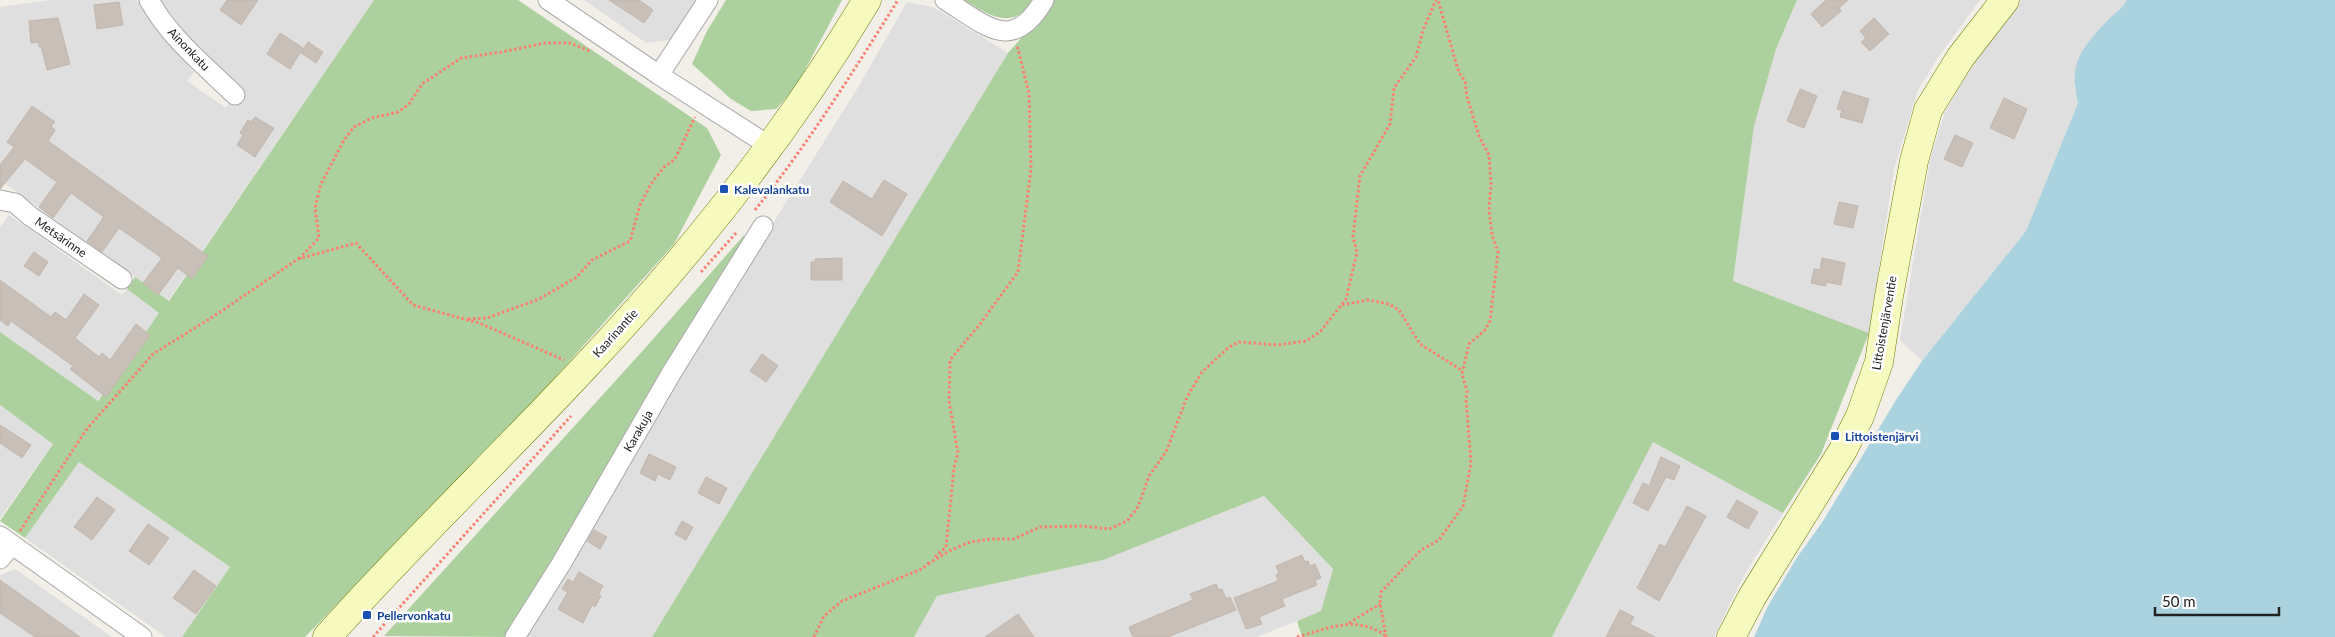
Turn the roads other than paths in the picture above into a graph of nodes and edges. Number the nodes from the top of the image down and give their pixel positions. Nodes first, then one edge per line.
1 (149, 0) edge
2 (548, 0) edge
3 (708, 0) edge
4 (867, 0) edge
5 (945, 0) edge
6 (1044, 0) edge
7 (2005, 0) edge
8 (659, 75) junction
9 (235, 95) dead end
10 (771, 147) junction
11 (0, 200) edge
12 (763, 226) dead end
13 (122, 279) dead end
14 (4, 546) edge
15 (142, 637) edge
16 (327, 637) edge
17 (515, 637) edge
18 (1732, 637) edge

1 - 9 street, Ainonkatu
2 - 8 street
3 - 8 street
4 - 10 main road, Kaarinantie
5 - 6 street
7 - 18 main road, Littoistenjärventie
8 - 10 street
10 - 16 main road, Kaarinantie
11 - 13 street, Metsärinne
12 - 17 street, Karakuja
14 - 15 street

